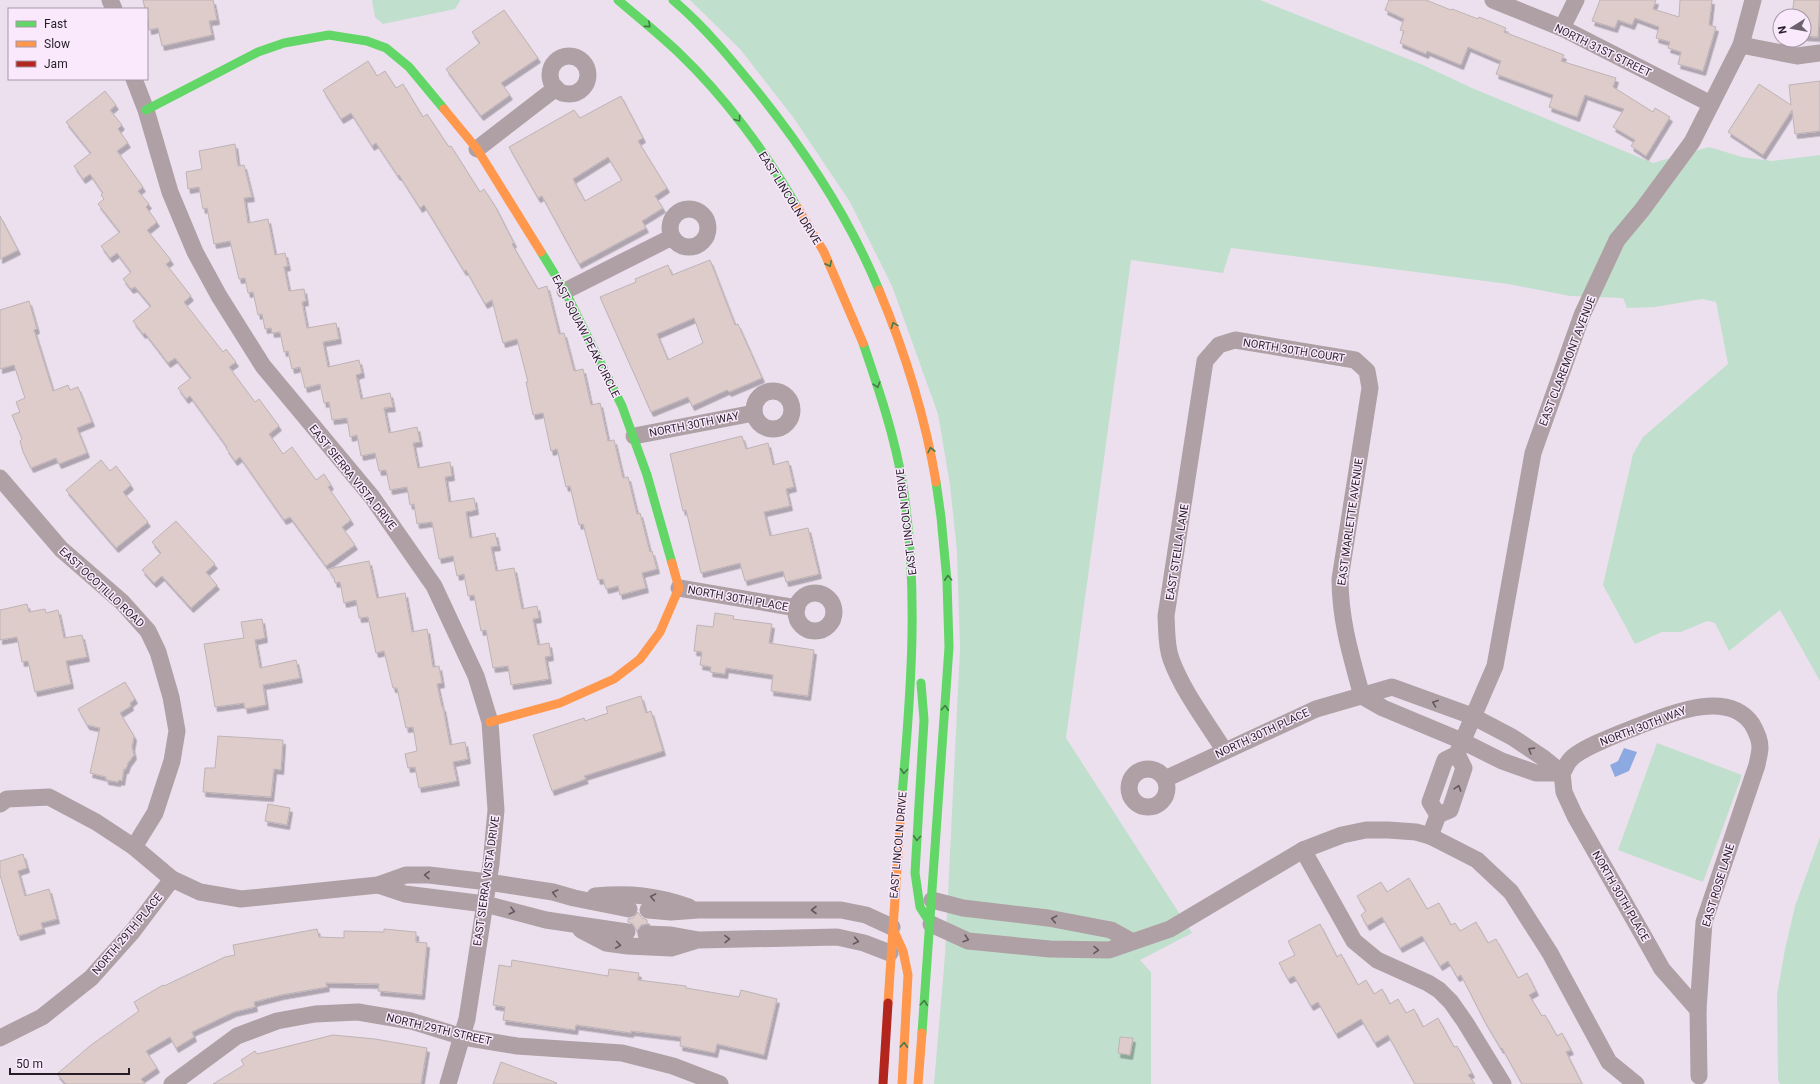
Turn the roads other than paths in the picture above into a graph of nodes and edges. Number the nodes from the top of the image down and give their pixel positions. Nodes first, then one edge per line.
1 (618, 0) edge
2 (673, 0) edge
3 (1493, 0) edge
4 (1576, 0) edge
5 (1753, 0) edge
6 (1562, 28) junction
7 (1741, 45) junction
8 (1820, 53) edge
9 (134, 80) edge
10 (556, 88) dead end
11 (1711, 104) junction
12 (146, 110) junction
13 (476, 149) junction
14 (672, 237) dead end
15 (566, 291) junction
16 (1219, 345) joint
17 (1367, 370) joint
18 (754, 413) dead end
19 (634, 436) junction
20 (0, 478) edge
21 (679, 588) junction
22 (796, 608) dead end
23 (914, 645) junction
24 (1362, 696) junction
25 (1472, 716) junction
26 (490, 722) junction
27 (1460, 747) junction
28 (1760, 747) joint
29 (1224, 750) junction
30 (1562, 773) junction
31 (1165, 779) dead end
32 (0, 804) edge
33 (1430, 836) junction
34 (134, 847) junction
35 (1303, 850) junction
36 (172, 879) junction
37 (488, 882) junction
38 (378, 885) junction
39 (574, 898) junction
40 (932, 900) junction
41 (485, 904) junction
42 (629, 909) dead end
43 (648, 910) dead end
44 (698, 910) junction
45 (570, 924) junction
46 (931, 924) junction
47 (892, 926) junction
48 (627, 932) dead end
49 (646, 934) dead end
50 (699, 940) junction
51 (1131, 941) junction
52 (890, 953) junction
53 (1698, 1010) junction
54 (463, 1037) junction
55 (0, 1038) edge
56 (1699, 1076) dead end
57 (172, 1084) edge
58 (448, 1084) edge
59 (720, 1084) edge
60 (883, 1084) edge
61 (902, 1084) edge
62 (918, 1084) edge
63 (1503, 1084) edge
64 (1636, 1084) edge

1 -> 23 main road, EAST LINCOLN DRIVE
40 -> 2 main road
3 - 6 street, NORTH 31ST STREET
4 - 6 street
5 - 7 street, EAST CLAREMONT AVENUE
6 - 11 street, NORTH 31ST STREET
7 - 8 street
7 - 11 street, EAST CLAREMONT AVENUE
9 - 12 street, EAST SIERRA VISTA DRIVE
10 - 13 street
11 - 25 street, EAST CLAREMONT AVENUE
12 - 13 main road, EAST SQUAW PEAK CIRCLE
12 - 26 street, EAST SIERRA VISTA DRIVE
13 - 15 main road, EAST SQUAW PEAK CIRCLE
14 - 15 street
15 - 19 main road, EAST SQUAW PEAK CIRCLE
16 - 17 street, NORTH 30TH COURT
16 - 29 street, EAST STELLA LANE
17 - 24 street, EAST MARLETTE AVENUE
18 - 19 street, NORTH 30TH WAY
19 - 21 main road, EAST SQUAW PEAK CIRCLE
20 - 34 street, EAST OCOTILLO ROAD
21 - 22 street, NORTH 30TH PLACE
21 - 26 main road
23 -> 46 main road
23 -> 47 main road, EAST LINCOLN DRIVE
25 -> 24 street, NORTH 30TH PLACE
24 - 27 street
24 - 29 street, NORTH 30TH PLACE
25 - 27 street, EAST CLAREMONT AVENUE
30 -> 25 street, NORTH 30TH PLACE
26 - 37 street, EAST SIERRA VISTA DRIVE
27 - 30 street
27 - 33 street, EAST CLAREMONT AVENUE
28 - 30 street, NORTH 30TH WAY
28 - 53 street, EAST ROSE LANE
29 - 31 street, NORTH 30TH PLACE
30 - 53 street, NORTH 30TH PLACE
32 - 34 street
33 - 35 street
33 - 64 street
34 - 36 street
35 - 51 street
35 - 63 street
36 - 38 street
36 - 55 street, NORTH 29TH PLACE
37 -> 38 street
39 -> 37 street
37 - 41 street, EAST SIERRA VISTA DRIVE
38 - 41 street
39 - 42 street
44 -> 39 street
40 - 46 main road
51 -> 40 street
41 -> 45 street
41 - 54 street, EAST SIERRA VISTA DRIVE
43 - 44 street
47 -> 44 street
45 - 48 street
45 -> 50 street
46 -> 51 street
62 -> 46 main road
47 - 52 main road, EAST LINCOLN DRIVE
61 -> 47 main road
49 - 50 street
50 -> 52 street
52 - 60 main road, EAST LINCOLN DRIVE
53 - 56 street, EAST ROSE LANE
54 - 57 street, NORTH 29TH STREET
54 - 58 street, EAST SIERRA VISTA DRIVE
54 - 59 street, NORTH 29TH STREET

